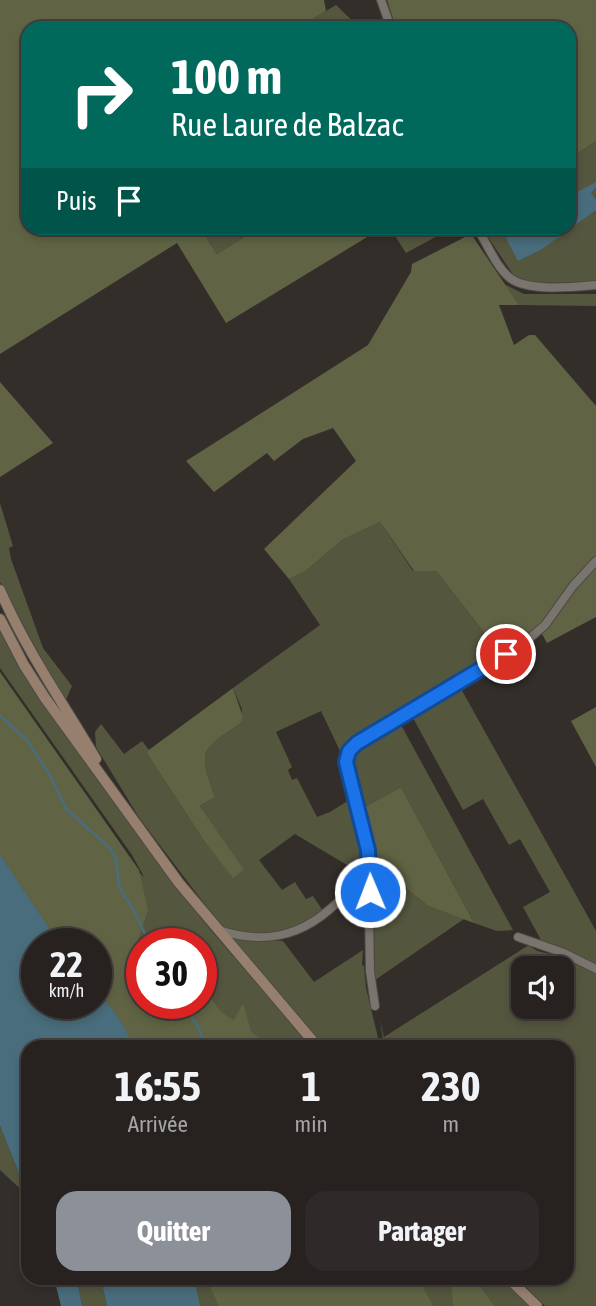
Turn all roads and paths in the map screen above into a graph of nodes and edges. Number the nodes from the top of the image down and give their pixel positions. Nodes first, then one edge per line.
1 (381, 0) edge
2 (388, 21) edge
3 (481, 235) edge
4 (596, 285) edge
5 (596, 561) edge
6 (0, 590) edge
7 (0, 619) edge
8 (121, 801) junction
9 (369, 880) junction
10 (216, 928) edge
11 (217, 929) joint
12 (517, 937) dead end
13 (596, 969) edge
14 (375, 1006) dead end
15 (312, 1040) edge
16 (515, 1285) edge
17 (537, 1306) edge

1 - 2 street
3 - 4 street
5 - 9 street
6 - 8 main road
7 - 8 main road
8 - 10 main road
9 - 11 street
9 - 14 street
11 - 15 main road
12 - 13 street
16 - 17 main road

